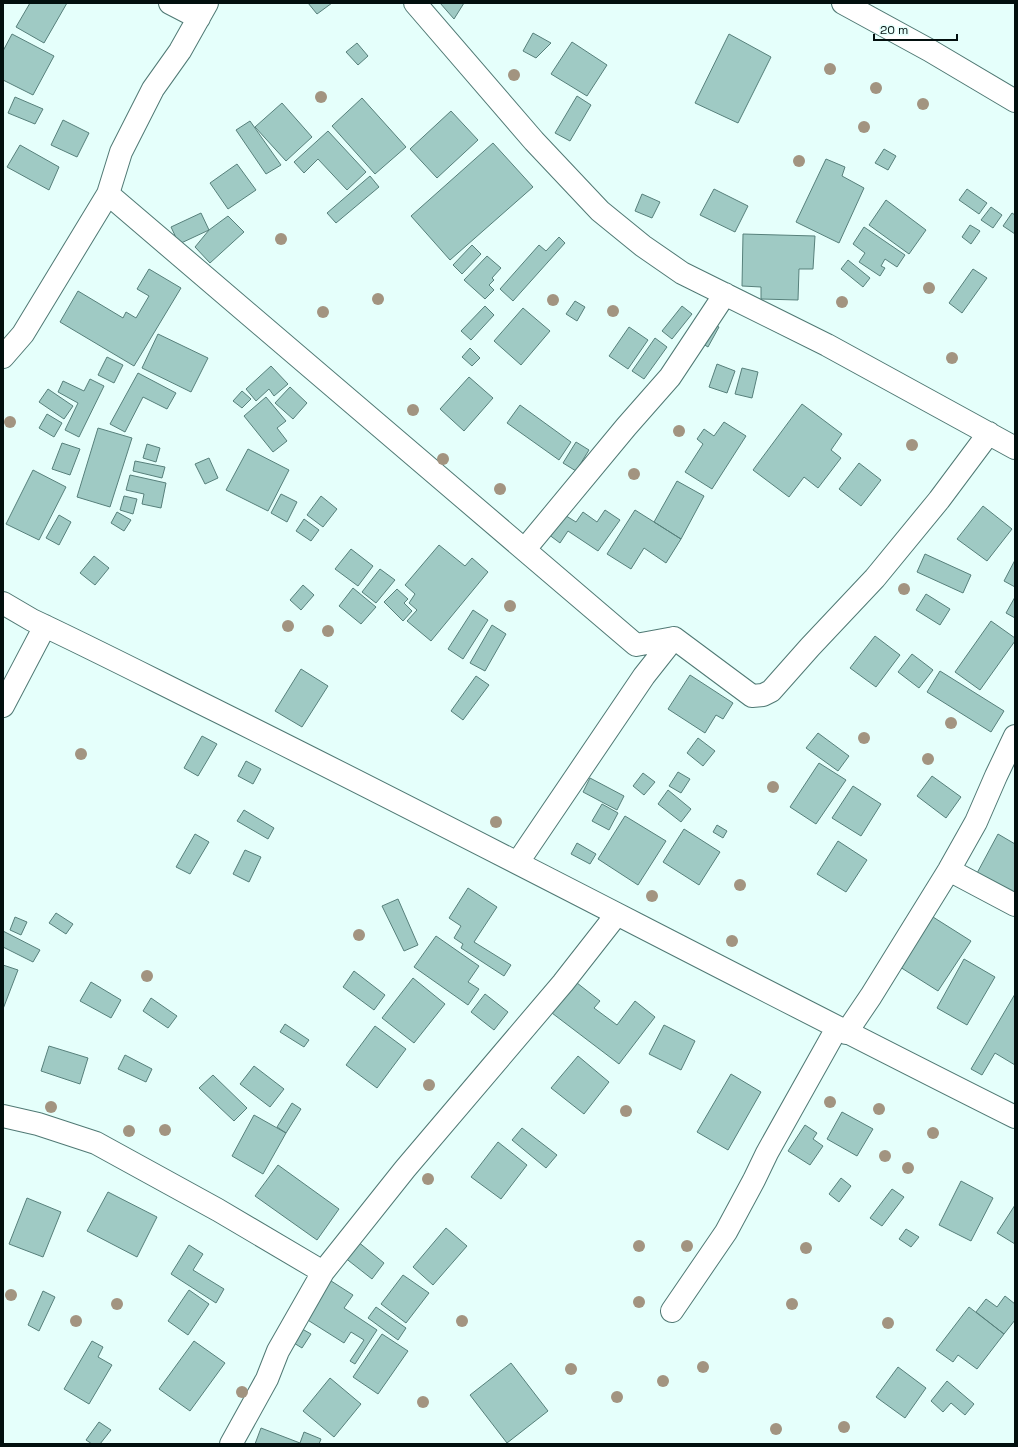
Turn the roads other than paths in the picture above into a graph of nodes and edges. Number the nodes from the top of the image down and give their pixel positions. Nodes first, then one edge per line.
1 (170, 3) edge
2 (414, 3) edge
3 (843, 3) edge
4 (203, 11) edge
5 (1015, 101) edge
6 (108, 194) junction
7 (726, 294) junction
8 (3, 357) edge
9 (989, 433) junction
10 (1015, 448) edge
11 (525, 549) junction
12 (3, 603) edge
13 (45, 626) junction
14 (674, 638) junction
15 (3, 706) edge
16 (1015, 736) edge
17 (518, 862) junction
18 (949, 870) junction
19 (1015, 905) edge
20 (617, 914) junction
21 (841, 1030) junction
22 (3, 1116) edge
23 (1015, 1117) edge
24 (323, 1272) junction
25 (672, 1311) dead end
26 (232, 1444) edge

1 - 4 street
2 - 7 street
3 - 5 street
4 - 6 street
6 - 8 street
6 - 11 street
7 - 9 street
7 - 11 street
9 - 10 street
9 - 14 street
11 - 14 street
12 - 13 street
13 - 15 street
13 - 17 street
14 - 17 street
16 - 18 street
17 - 20 street
18 - 19 street
18 - 21 street
20 - 21 street
20 - 24 street
21 - 23 street
21 - 25 street
22 - 24 street
24 - 26 street

